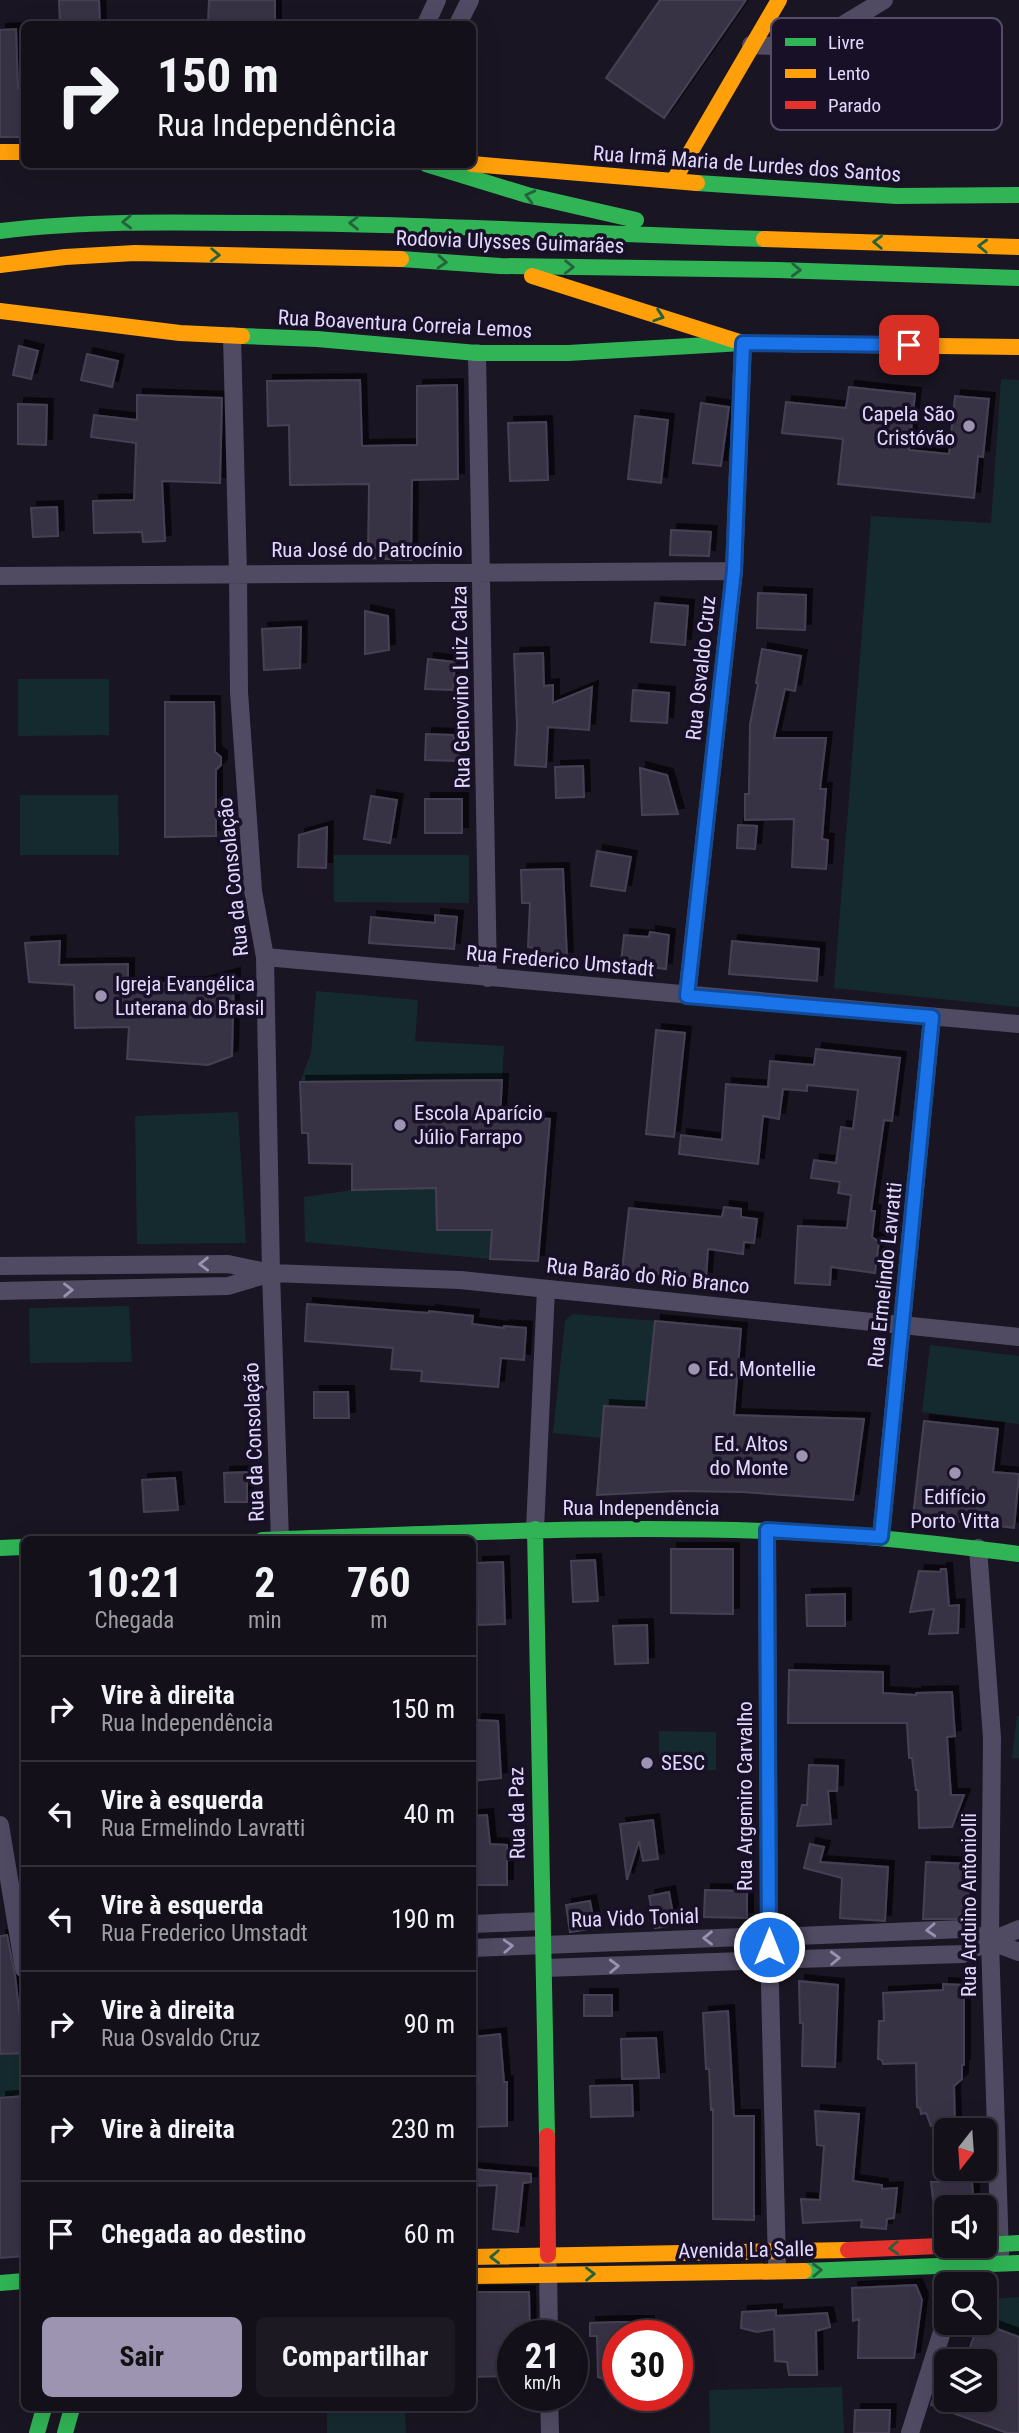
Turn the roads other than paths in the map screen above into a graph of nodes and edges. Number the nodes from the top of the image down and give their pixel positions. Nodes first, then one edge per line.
1 (437, 0) edge
2 (470, 0) edge
3 (779, 0) edge
4 (884, 0) edge
5 (854, 18) edge
6 (427, 21) edge
7 (460, 21) edge
8 (751, 46) junction
9 (771, 47) edge
10 (0, 152) edge
11 (21, 152) edge
12 (476, 164) edge
13 (439, 168) edge
14 (674, 180) junction
15 (1019, 195) edge
16 (0, 231) edge
17 (716, 238) junction
18 (1019, 247) edge
19 (0, 265) edge
20 (500, 266) junction
21 (1019, 278) edge
22 (0, 311) edge
23 (232, 336) junction
24 (743, 343) junction
25 (1019, 346) edge
26 (477, 353) junction
27 (734, 570) junction
28 (482, 572) junction
29 (238, 574) junction
30 (0, 576) edge
31 (265, 957) junction
32 (488, 978) junction
33 (687, 996) junction
34 (932, 1017) junction
35 (1019, 1024) edge
36 (0, 1266) edge
37 (114, 1266) junction
38 (271, 1273) junction
39 (115, 1289) junction
40 (546, 1289) junction
41 (0, 1291) edge
42 (903, 1325) junction
43 (1019, 1337) edge
44 (535, 1529) junction
45 (767, 1530) junction
46 (280, 1536) edge
47 (373, 1536) edge
48 (881, 1537) junction
49 (21, 1547) edge
50 (0, 1548) edge
51 (978, 1548) junction
52 (1019, 1554) edge
53 (0, 1825) edge
54 (5, 1879) edge
55 (542, 1921) junction
56 (476, 1924) edge
57 (1019, 1929) edge
58 (886, 1932) junction
59 (21, 1937) edge
60 (658, 1939) junction
61 (990, 1941) junction
62 (543, 1944) junction
63 (769, 1947) junction
64 (476, 1948) edge
65 (1019, 1952) edge
66 (887, 1957) junction
67 (661, 1964) junction
68 (545, 1968) junction
69 (992, 2195) edge
70 (997, 2244) edge
71 (1019, 2244) edge
72 (934, 2247) edge
73 (864, 2250) junction
74 (777, 2253) junction
75 (677, 2254) junction
76 (548, 2255) junction
77 (997, 2256) edge
78 (476, 2257) edge
79 (963, 2258) edge
80 (1000, 2263) junction
81 (1019, 2263) edge
82 (962, 2265) junction
83 (866, 2269) junction
84 (677, 2272) junction
85 (778, 2272) junction
86 (960, 2272) edge
87 (548, 2274) junction
88 (476, 2276) edge
89 (21, 2281) edge
90 (0, 2283) edge
91 (548, 2320) edge
92 (941, 2335) edge
93 (43, 2411) edge
94 (68, 2411) edge
95 (549, 2411) edge
96 (37, 2433) edge
97 (65, 2433) edge
98 (550, 2433) edge
99 (911, 2433) edge

1 - 6 street
2 - 7 street
3 - 8 main road
4 - 5 street
8 - 9 street
8 - 14 main road
10 - 11 main road
12 - 14 main road, Rua Irmã Maria de Lurdes dos Santos
17 -> 13 main road
14 - 15 main road, Rua Irmã Maria de Lurdes dos Santos
17 -> 16 main road, Rodovia Ulysses Guimarães
18 -> 17 main road, Rodovia Ulysses Guimarães
19 -> 20 main road, Rodovia Ulysses Guimarães
20 -> 21 main road, Rodovia Ulysses Guimarães
20 -> 24 main road
22 - 23 main road, Rua Boaventura Correia Lemos
23 - 26 main road, Rua Boaventura Correia Lemos
23 - 29 street, Rua da Consolação
24 - 25 main road, Rua Boaventura Correia Lemos
24 - 26 main road, Rua Boaventura Correia Lemos
24 - 27 street, Rua Osvaldo Cruz
26 - 28 street, Rua Genovino Luiz Calza
27 - 28 street, Rua José do Patrocínio
27 - 33 street, Rua Osvaldo Cruz
28 - 29 street, Rua José do Patrocínio
28 - 32 street, Rua Genovino Luiz Calza
29 - 30 street, Rua José do Patrocínio
29 - 31 street, Rua da Consolação
31 - 32 street, Rua Frederico Umstadt
31 - 38 street, Rua da Consolação
32 - 33 street, Rua Frederico Umstadt
33 - 34 street, Rua Frederico Umstadt
34 - 35 street, Rua Frederico Umstadt
34 - 42 street, Rua Ermelindo Lavratti
36 - 37 street, Rua Barão do Rio Branco
38 -> 37 street, Rua Barão do Rio Branco
37 - 39 street
38 - 39 street, Rua Barão do Rio Branco
38 - 40 street, Rua Barão do Rio Branco
38 - 46 street, Rua da Consolação
41 -> 39 street, Rua Barão do Rio Branco
40 - 42 street, Rua Barão do Rio Branco
40 - 44 street, Rua da Paz
42 - 43 street, Rua Barão do Rio Branco
42 - 48 street, Rua Ermelindo Lavratti
44 - 45 main road, Rua Independência
44 - 47 main road, Rua Independência
44 - 55 main road, Rua da Paz
45 - 48 main road, Rua Independência
45 - 63 street, Rua Argemiro Carvalho
48 - 51 main road, Rua Independência
49 - 50 main road
51 - 52 main road, Rua Independência
51 - 61 street, Rua Arduino Antoniolli
53 - 54 street
54 - 59 street
55 - 56 street
55 - 62 main road, Rua da Paz
57 - 61 street, Rua Vido Tonial
61 -> 58 street
58 - 63 street
58 - 66 street
60 - 62 street, Rua Vido Tonial
63 -> 60 street, Rua Vido Tonial
60 - 67 street
61 - 65 street
61 - 66 street, Rua Vido Tonial
61 - 69 street, Rua Arduino Antoniolli
64 -> 62 street, Rua Vido Tonial
62 - 68 main road, Rua da Paz
63 -> 66 street, Rua Vido Tonial
63 - 67 street
63 - 74 street, Rua Argemiro Carvalho
68 -> 67 street
68 - 76 main road, Rua da Paz
70 - 71 main road
72 -> 73 main road, Avenida La Salle
73 - 74 main road, Avenida La Salle
73 - 83 main road
74 - 75 main road, Avenida La Salle
74 - 85 street, Rua Argemiro Carvalho
75 - 76 main road, Avenida La Salle
75 - 84 main road
76 -> 78 main road, Avenida La Salle
76 - 87 street, Rua da Paz
77 - 80 street, Rua Arduino Antoniolli
79 - 82 street
80 - 81 main road, Avenida La Salle
80 - 82 main road, Avenida La Salle
82 - 83 main road, Avenida La Salle
82 - 86 street
85 -> 83 main road, Avenida La Salle
84 - 85 main road, Avenida La Salle
87 -> 84 main road, Avenida La Salle
87 - 88 main road, Avenida La Salle
87 - 91 street, Rua da Paz
89 - 90 main road
92 - 99 street
93 - 96 main road
94 - 97 main road
95 - 98 street

